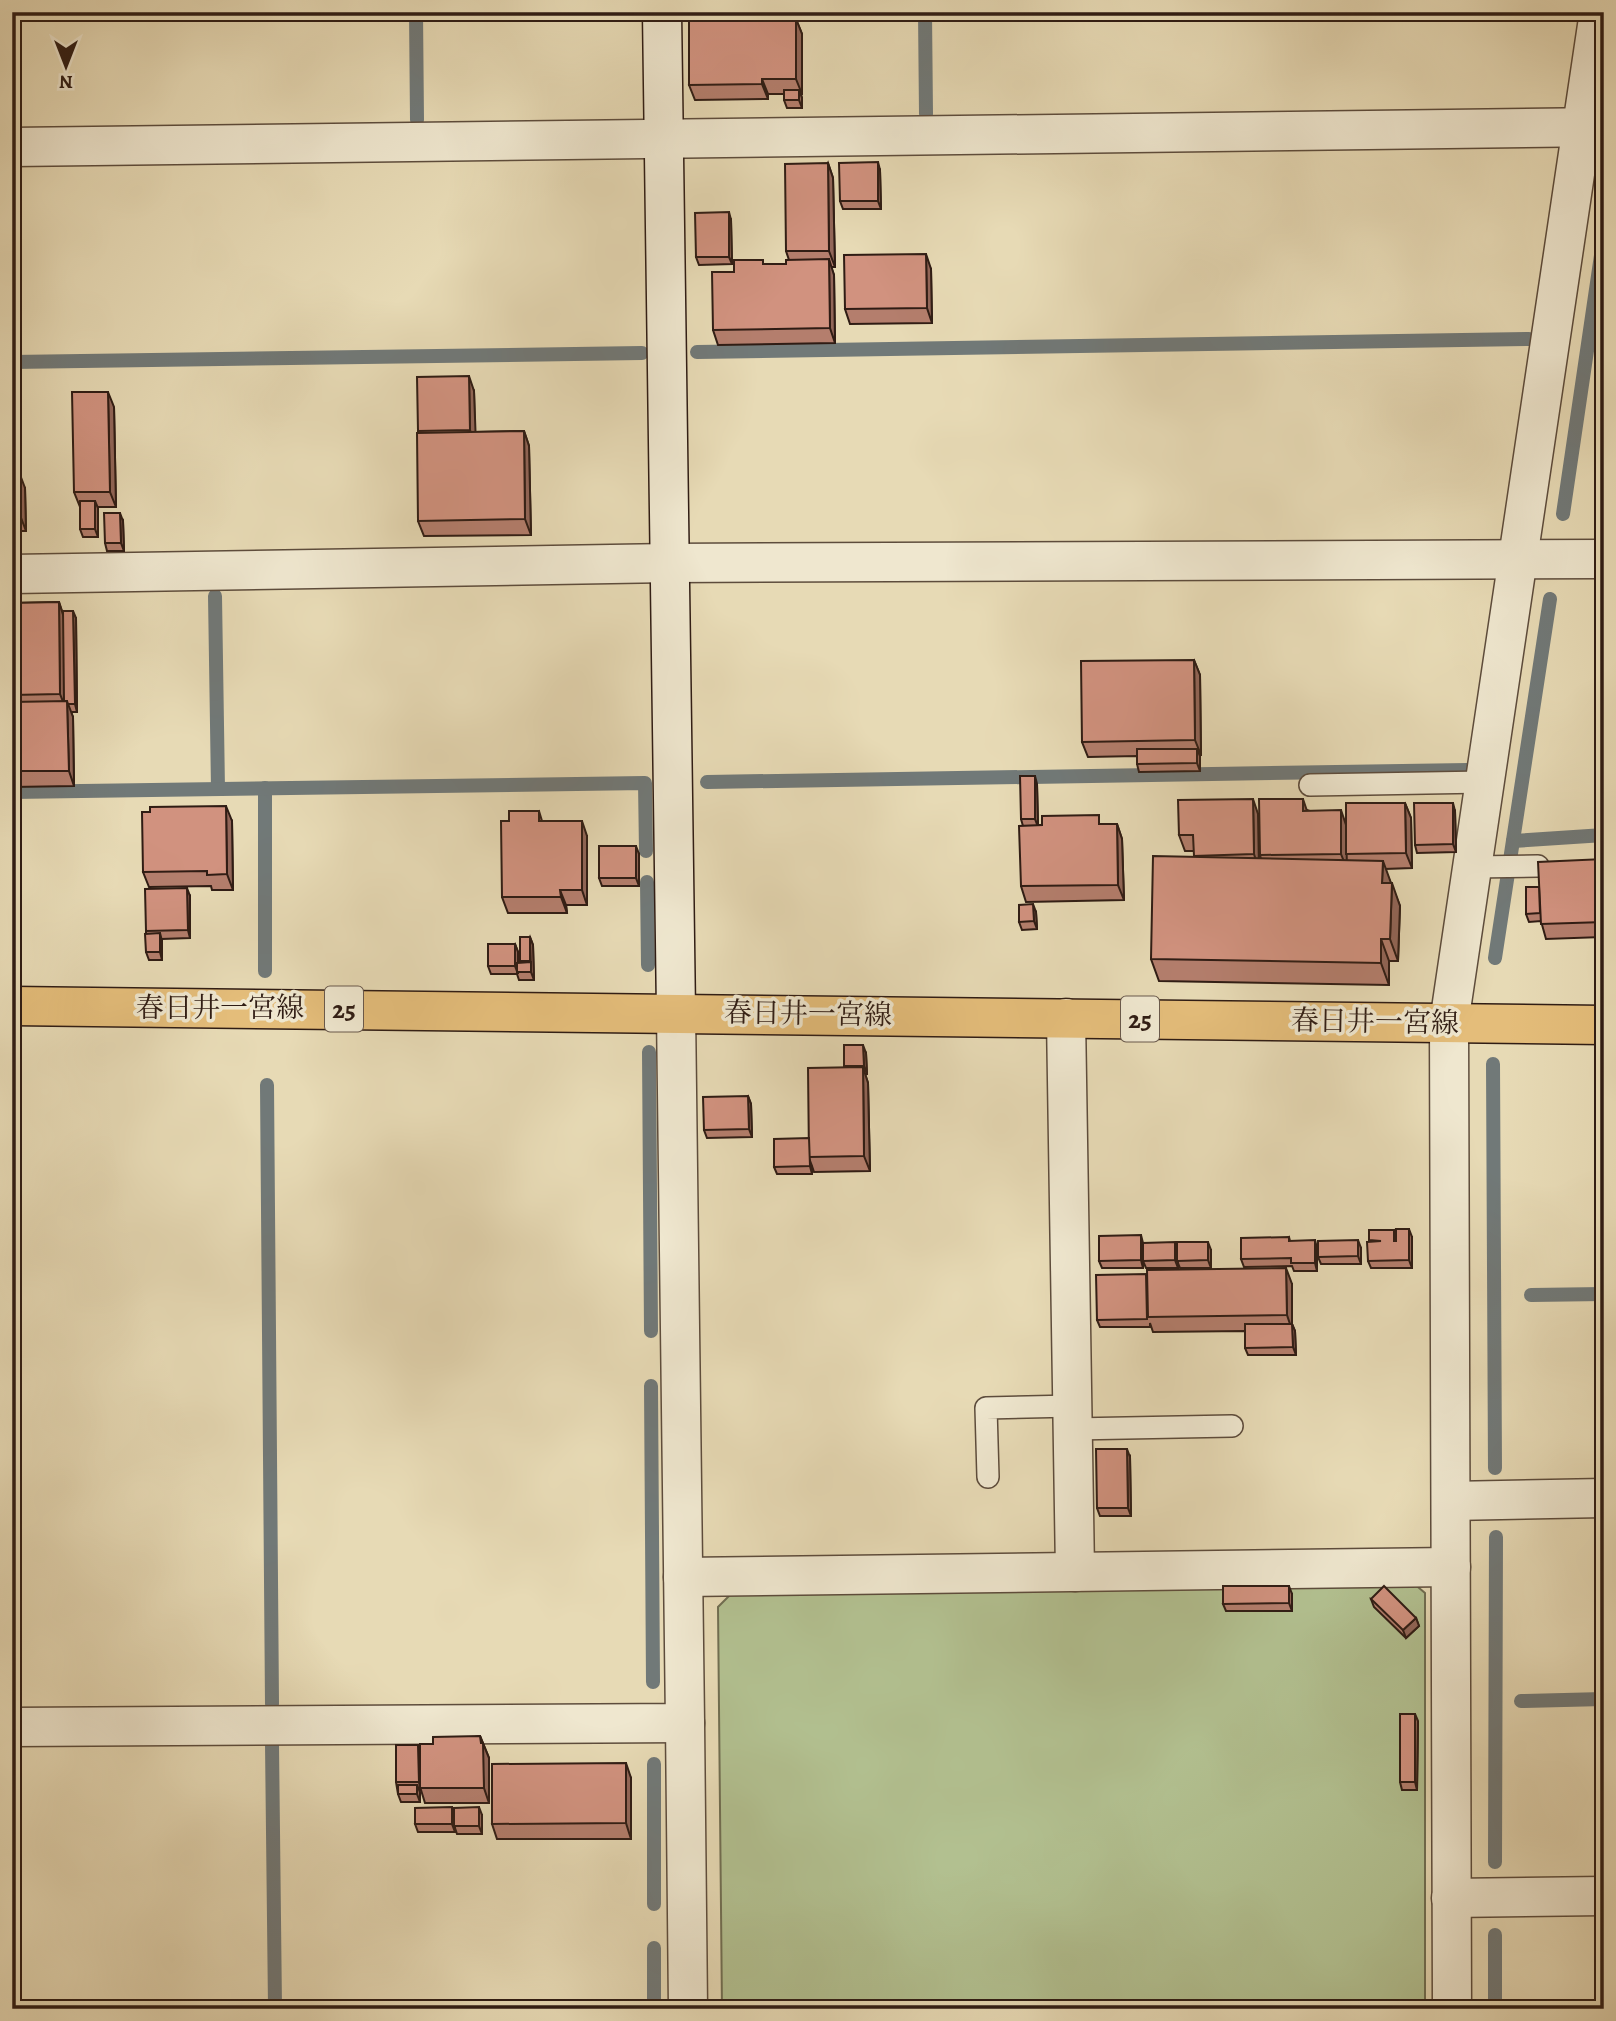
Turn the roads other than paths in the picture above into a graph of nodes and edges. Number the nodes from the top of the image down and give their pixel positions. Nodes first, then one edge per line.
1 (662, 12) edge
2 (1599, 12) edge
3 (1593, 127) edge
4 (663, 138) junction
5 (12, 147) edge
6 (1517, 559) junction
7 (1604, 559) edge
8 (670, 563) junction
9 (12, 574) edge
10 (1485, 782) junction
11 (1310, 785) dead end
12 (1530, 866) dead end
13 (1485, 867) junction
14 (12, 1006) edge
15 (676, 1012) junction
16 (1066, 1018) junction
17 (1450, 1023) junction
18 (1604, 1025) edge
19 (1073, 1418) junction
20 (1232, 1426) dead end
21 (988, 1477) dead end
22 (1604, 1498) edge
23 (1451, 1500) junction
24 (1451, 1567) junction
25 (1075, 1572) junction
26 (683, 1577) junction
27 (685, 1723) junction
28 (12, 1727) edge
29 (1604, 1896) edge
30 (1451, 1898) junction
31 (688, 2009) edge
32 (1452, 2009) edge

1 - 4 street
2 - 3 street
3 - 4 street
3 - 6 street
4 - 5 street
4 - 8 street
6 - 7 street
6 - 8 street
6 - 10 street
8 - 9 street
8 - 15 street
10 - 11 lane
10 - 13 street
12 - 13 lane
13 - 17 street
14 - 15 main road, 春日井一宮線 / 25
15 - 16 main road, 春日井一宮線 / 25
15 - 26 street
16 - 17 main road, 春日井一宮線 / 25
16 - 19 street
17 - 18 main road, 春日井一宮線 / 25
17 - 23 street
19 - 20 lane
19 - 21 lane
19 - 25 street
22 - 23 street
23 - 24 street
24 - 25 street
24 - 30 street
25 - 26 street
26 - 27 street
27 - 28 street
27 - 31 street
29 - 30 street
30 - 32 street

